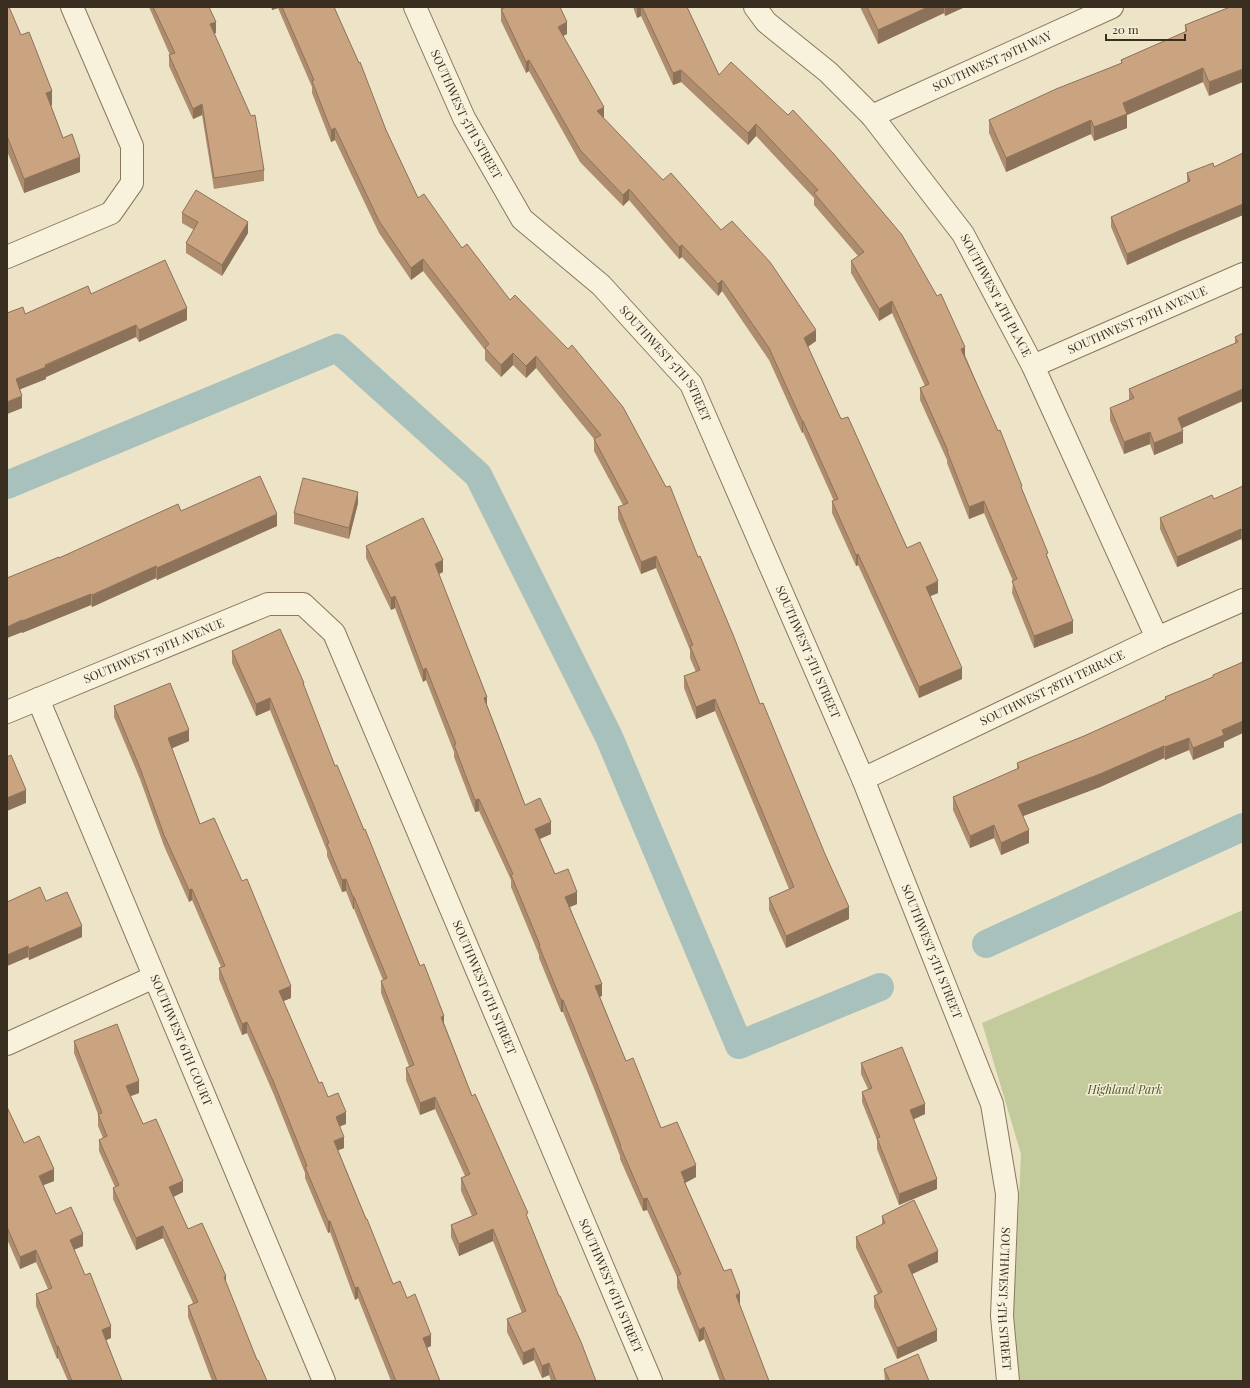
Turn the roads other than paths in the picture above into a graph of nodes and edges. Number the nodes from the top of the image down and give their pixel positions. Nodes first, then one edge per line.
1 (72, 7) edge
2 (415, 7) edge
3 (755, 7) edge
4 (1112, 7) edge
5 (872, 116) junction
6 (7, 257) edge
7 (1243, 274) edge
8 (1033, 366) junction
9 (1243, 600) edge
10 (303, 604) joint
11 (1157, 638) junction
12 (38, 699) junction
13 (7, 712) edge
14 (863, 779) junction
15 (154, 977) junction
16 (7, 1044) edge
17 (324, 1381) edge
18 (651, 1381) edge
19 (1008, 1381) edge

1 - 6 street
2 - 14 street, SOUTHWEST 5TH STREET
3 - 5 street, SOUTHWEST 4TH PLACE
4 - 5 street, SOUTHWEST 79TH WAY
5 - 8 street, SOUTHWEST 4TH PLACE
7 - 8 street, SOUTHWEST 79TH AVENUE
8 - 11 street, SOUTHWEST 4TH PLACE
9 - 11 street, SOUTHWEST 78TH TERRACE
10 - 12 street, SOUTHWEST 79TH AVENUE
10 - 18 street, SOUTHWEST 6TH STREET
11 - 14 street, SOUTHWEST 78TH TERRACE
12 - 13 street, SOUTHWEST 79TH AVENUE
12 - 15 street, SOUTHWEST 6TH COURT
14 - 19 street, SOUTHWEST 5TH STREET
15 - 16 street
15 - 17 street, SOUTHWEST 6TH COURT

